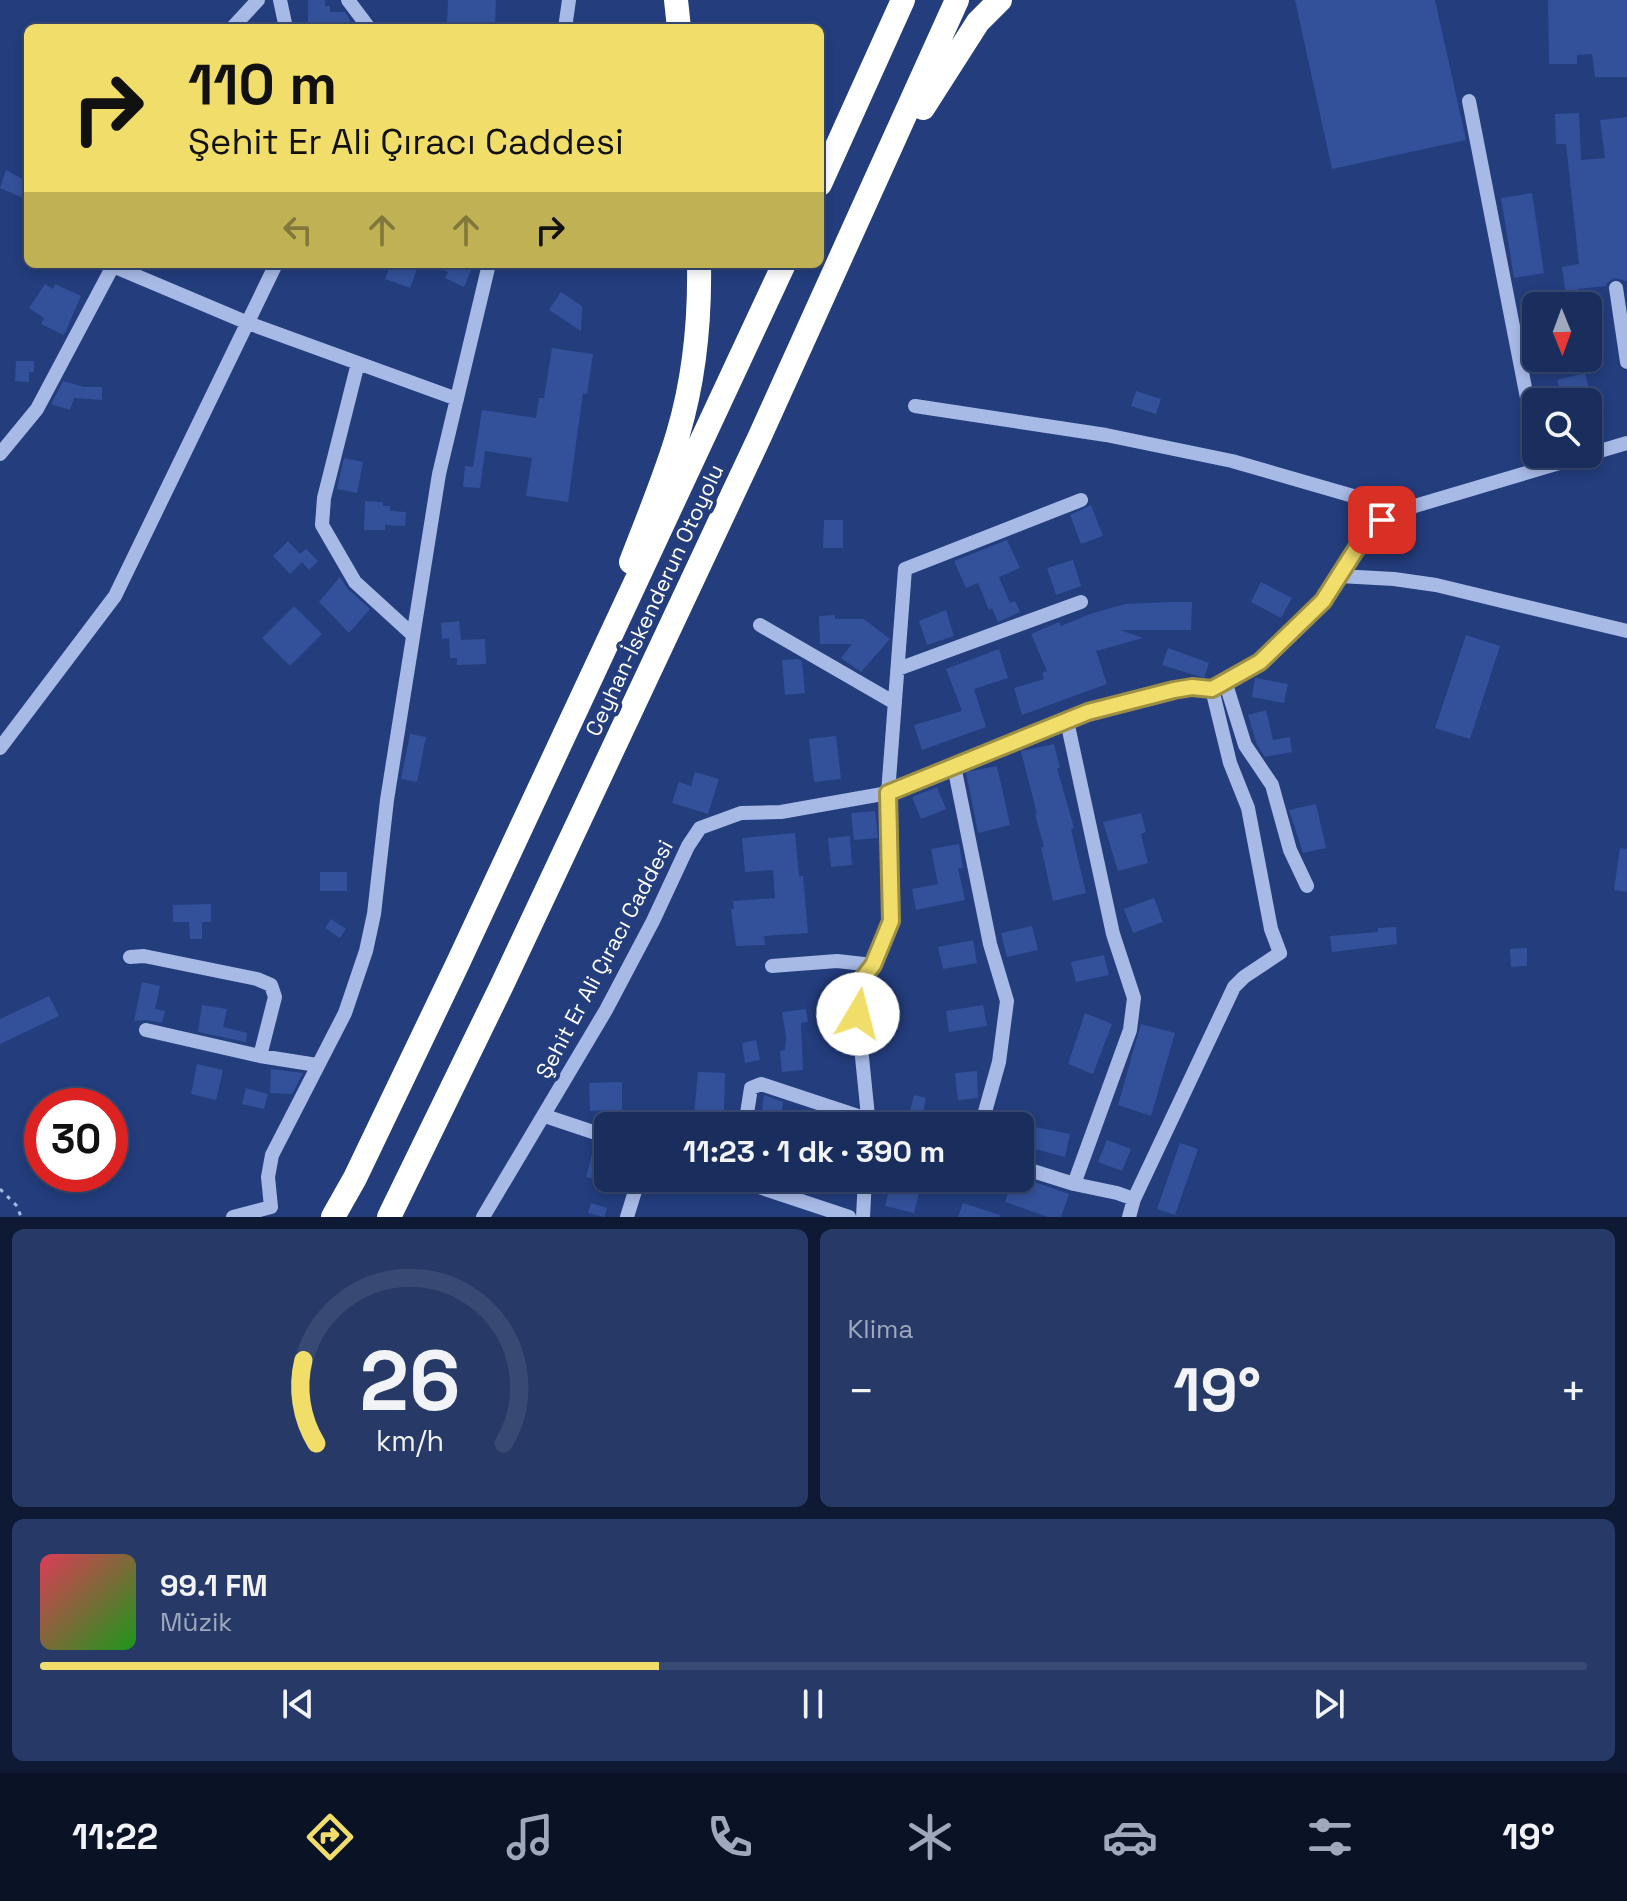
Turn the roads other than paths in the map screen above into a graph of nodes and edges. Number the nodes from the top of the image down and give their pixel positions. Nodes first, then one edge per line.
1 (258, 0) edge
2 (280, 0) edge
3 (348, 0) edge
4 (569, 0) edge
5 (676, 0) edge
6 (903, 0) edge
7 (957, 0) edge
8 (1000, 0) edge
9 (236, 24) edge
10 (285, 24) edge
11 (366, 24) edge
12 (566, 24) edge
13 (679, 24) edge
14 (1469, 101) dead end
15 (824, 175) edge
16 (112, 268) edge
17 (121, 268) edge
18 (274, 268) edge
19 (488, 268) edge
20 (699, 268) edge
21 (782, 268) edge
22 (1616, 288) dead end
23 (248, 323) junction
24 (1627, 362) edge
25 (358, 363) junction
26 (1525, 388) edge
27 (457, 399) junction
28 (915, 406) dead end
29 (760, 436) junction
30 (1627, 443) edge
31 (1602, 448) edge
32 (0, 454) edge
33 (1522, 468) edge
34 (1081, 500) dead end
35 (1390, 516) junction
36 (1339, 576) junction
37 (1081, 602) dead end
38 (760, 625) dead end
39 (1627, 631) edge
40 (413, 635) junction
41 (898, 669) junction
42 (1225, 681) junction
43 (1212, 689) junction
44 (895, 703) junction
45 (1067, 721) junction
46 (0, 748) edge
47 (556, 754) junction
48 (954, 766) junction
49 (888, 793) junction
50 (1307, 886) dead end
51 (130, 957) dead end
52 (873, 965) junction
53 (772, 966) dead end
54 (146, 1030) dead end
55 (260, 1056) junction
56 (317, 1065) junction
57 (747, 1112) edge
58 (839, 1112) edge
59 (868, 1112) edge
60 (985, 1112) edge
61 (545, 1116) junction
62 (594, 1132) edge
63 (1034, 1171) edge
64 (1074, 1184) junction
65 (635, 1192) edge
66 (775, 1192) edge
67 (864, 1192) edge
68 (1134, 1199) junction
69 (393, 1209) edge
70 (276, 1212) edge
71 (233, 1217) edge
72 (333, 1217) edge
73 (483, 1217) edge
74 (627, 1217) edge
75 (849, 1217) edge
76 (863, 1217) edge
77 (1129, 1217) edge

1 - 9 street
2 - 10 street
3 - 11 street
4 - 12 street
5 - 13 highway
6 - 15 highway
7 - 29 highway, Ceyhan-İskenderun Otoyolu
8 - 29 highway
14 - 26 street
16 - 32 street
17 - 23 street
18 - 23 street
19 - 27 street
20 - 47 highway
21 - 47 highway, Ceyhan-İskenderun Otoyolu
22 - 24 street
23 - 25 street
23 - 46 street
25 - 27 street
25 - 40 street
27 - 40 street
28 - 35 street
29 - 69 highway, Ceyhan-İskenderun Otoyolu
30 - 31 street, Şehit Er Ali Çıracı Caddesi
33 - 35 street, Şehit Er Ali Çıracı Caddesi
34 - 41 street
35 - 36 street, Şehit Er Ali Çıracı Caddesi
36 - 39 street
36 - 42 street, Şehit Er Ali Çıracı Caddesi
37 - 41 street
38 - 44 street
40 - 56 street
41 - 44 street
42 - 43 street, Şehit Er Ali Çıracı Caddesi
42 - 50 street
43 - 45 street, Şehit Er Ali Çıracı Caddesi
43 - 68 street
44 - 49 street
45 - 48 street, Şehit Er Ali Çıracı Caddesi
45 - 64 street
47 - 72 highway, Ceyhan-İskenderun Otoyolu
48 - 49 street, Şehit Er Ali Çıracı Caddesi
48 - 60 street
49 - 52 street
49 - 61 street, Şehit Er Ali Çıracı Caddesi
51 - 55 street
52 - 53 street
52 - 59 street
54 - 55 street
55 - 56 street
56 - 70 street
57 - 58 street
61 - 62 street
61 - 73 street, Şehit Er Ali Çıracı Caddesi
63 - 64 street
64 - 68 street
65 - 74 street
66 - 75 street
67 - 76 street
68 - 77 street
70 - 71 street

